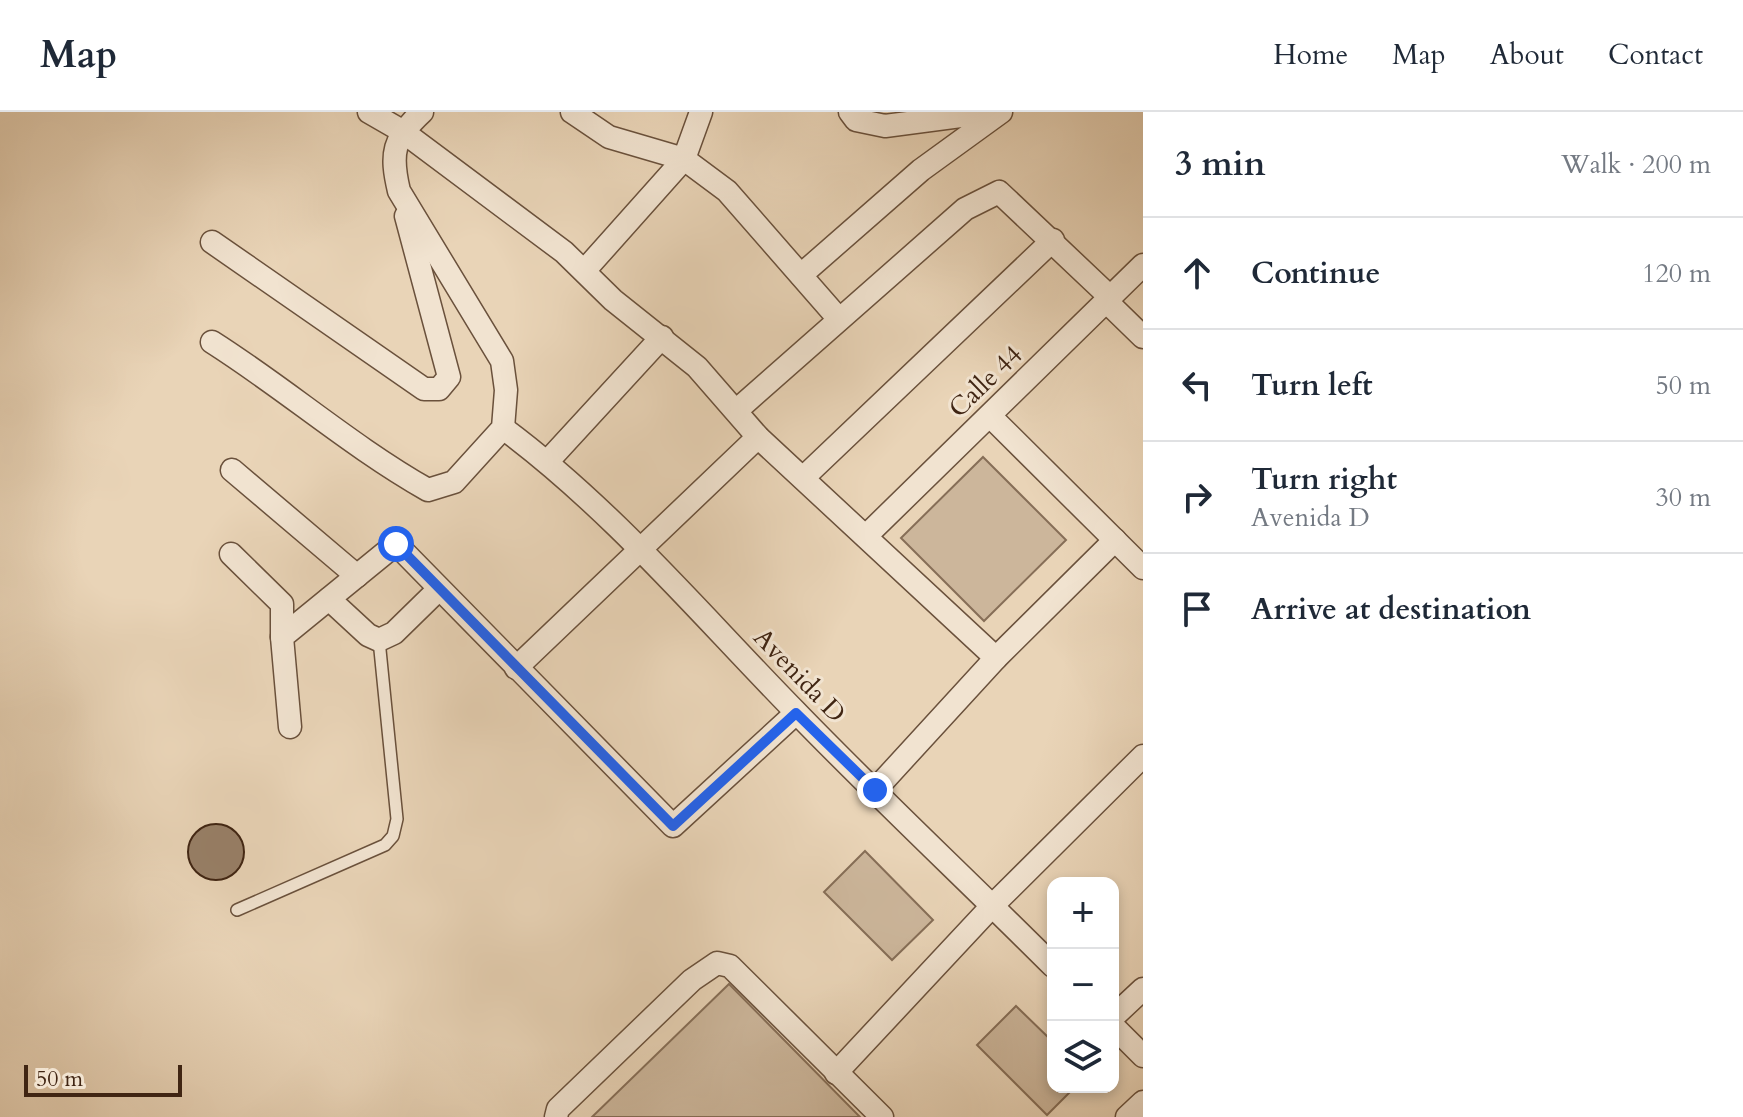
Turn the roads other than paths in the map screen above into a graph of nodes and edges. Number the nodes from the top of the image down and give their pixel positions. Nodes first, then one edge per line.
1 (369, 112) edge
2 (422, 112) edge
3 (574, 112) edge
4 (701, 112) edge
5 (850, 112) edge
6 (991, 112) edge
7 (1001, 112) edge
8 (402, 131) junction
9 (684, 159) junction
10 (399, 191) junction
11 (1053, 240) junction
12 (212, 242) dead end
13 (1143, 265) edge
14 (585, 270) junction
15 (801, 275) junction
16 (1108, 299) junction
17 (838, 318) junction
18 (662, 337) junction
19 (1143, 337) edge
20 (212, 342) dead end
21 (737, 410) junction
22 (990, 416) junction
23 (503, 428) junction
24 (758, 437) junction
25 (548, 461) junction
26 (232, 470) dead end
27 (803, 478) junction
28 (866, 536) junction
29 (1115, 540) junction
30 (641, 552) junction
31 (231, 554) dead end
32 (1143, 568) edge
33 (357, 576) junction
34 (439, 589) junction
35 (329, 599) junction
36 (282, 637) junction
37 (379, 640) junction
38 (996, 658) junction
39 (516, 668) junction
40 (796, 713) junction
41 (290, 727) dead end
42 (1143, 756) edge
43 (875, 790) junction
44 (993, 905) junction
45 (237, 910) dead end
46 (1047, 960) edge
47 (1143, 989) edge
48 (1119, 1011) edge
49 (1119, 1032) edge
50 (1143, 1056) edge
51 (836, 1073) junction
52 (1143, 1102) edge
53 (556, 1117) edge
54 (882, 1117) edge
55 (1127, 1117) edge

1 - 8 street
2 - 8 street
3 - 9 street
4 - 9 street
5 - 6 street
7 - 15 street
8 - 10 street
8 - 14 street
9 - 14 street
9 - 15 street
10 - 12 street
10 - 23 street
11 - 16 street
11 - 17 street
11 - 27 street
13 - 16 street, Calle 44
14 - 18 street
15 - 17 street
16 - 19 street
16 - 22 street, Calle 44
17 - 21 street
18 - 21 street
18 - 25 street
20 - 23 street
21 - 24 street
22 - 28 street, Calle 44
22 - 29 street
23 - 25 street, Avenida D
24 - 27 street
24 - 30 street
25 - 30 street, Avenida D
26 - 33 street
27 - 28 street
28 - 38 street
29 - 32 street
29 - 38 street
30 - 39 street
30 - 40 street, Avenida D
31 - 36 street
33 - 34 street
33 - 35 street
34 - 37 street
34 - 39 street
35 - 36 street
35 - 37 street
36 - 41 street
37 - 45 lane
38 - 43 street
39 - 40 street
40 - 43 street, Avenida D
42 - 44 street
43 - 44 street, Avenida D
44 - 46 street, Avenida D
44 - 51 street
47 - 48 street
49 - 50 street
51 - 53 street
51 - 54 street
52 - 55 street

